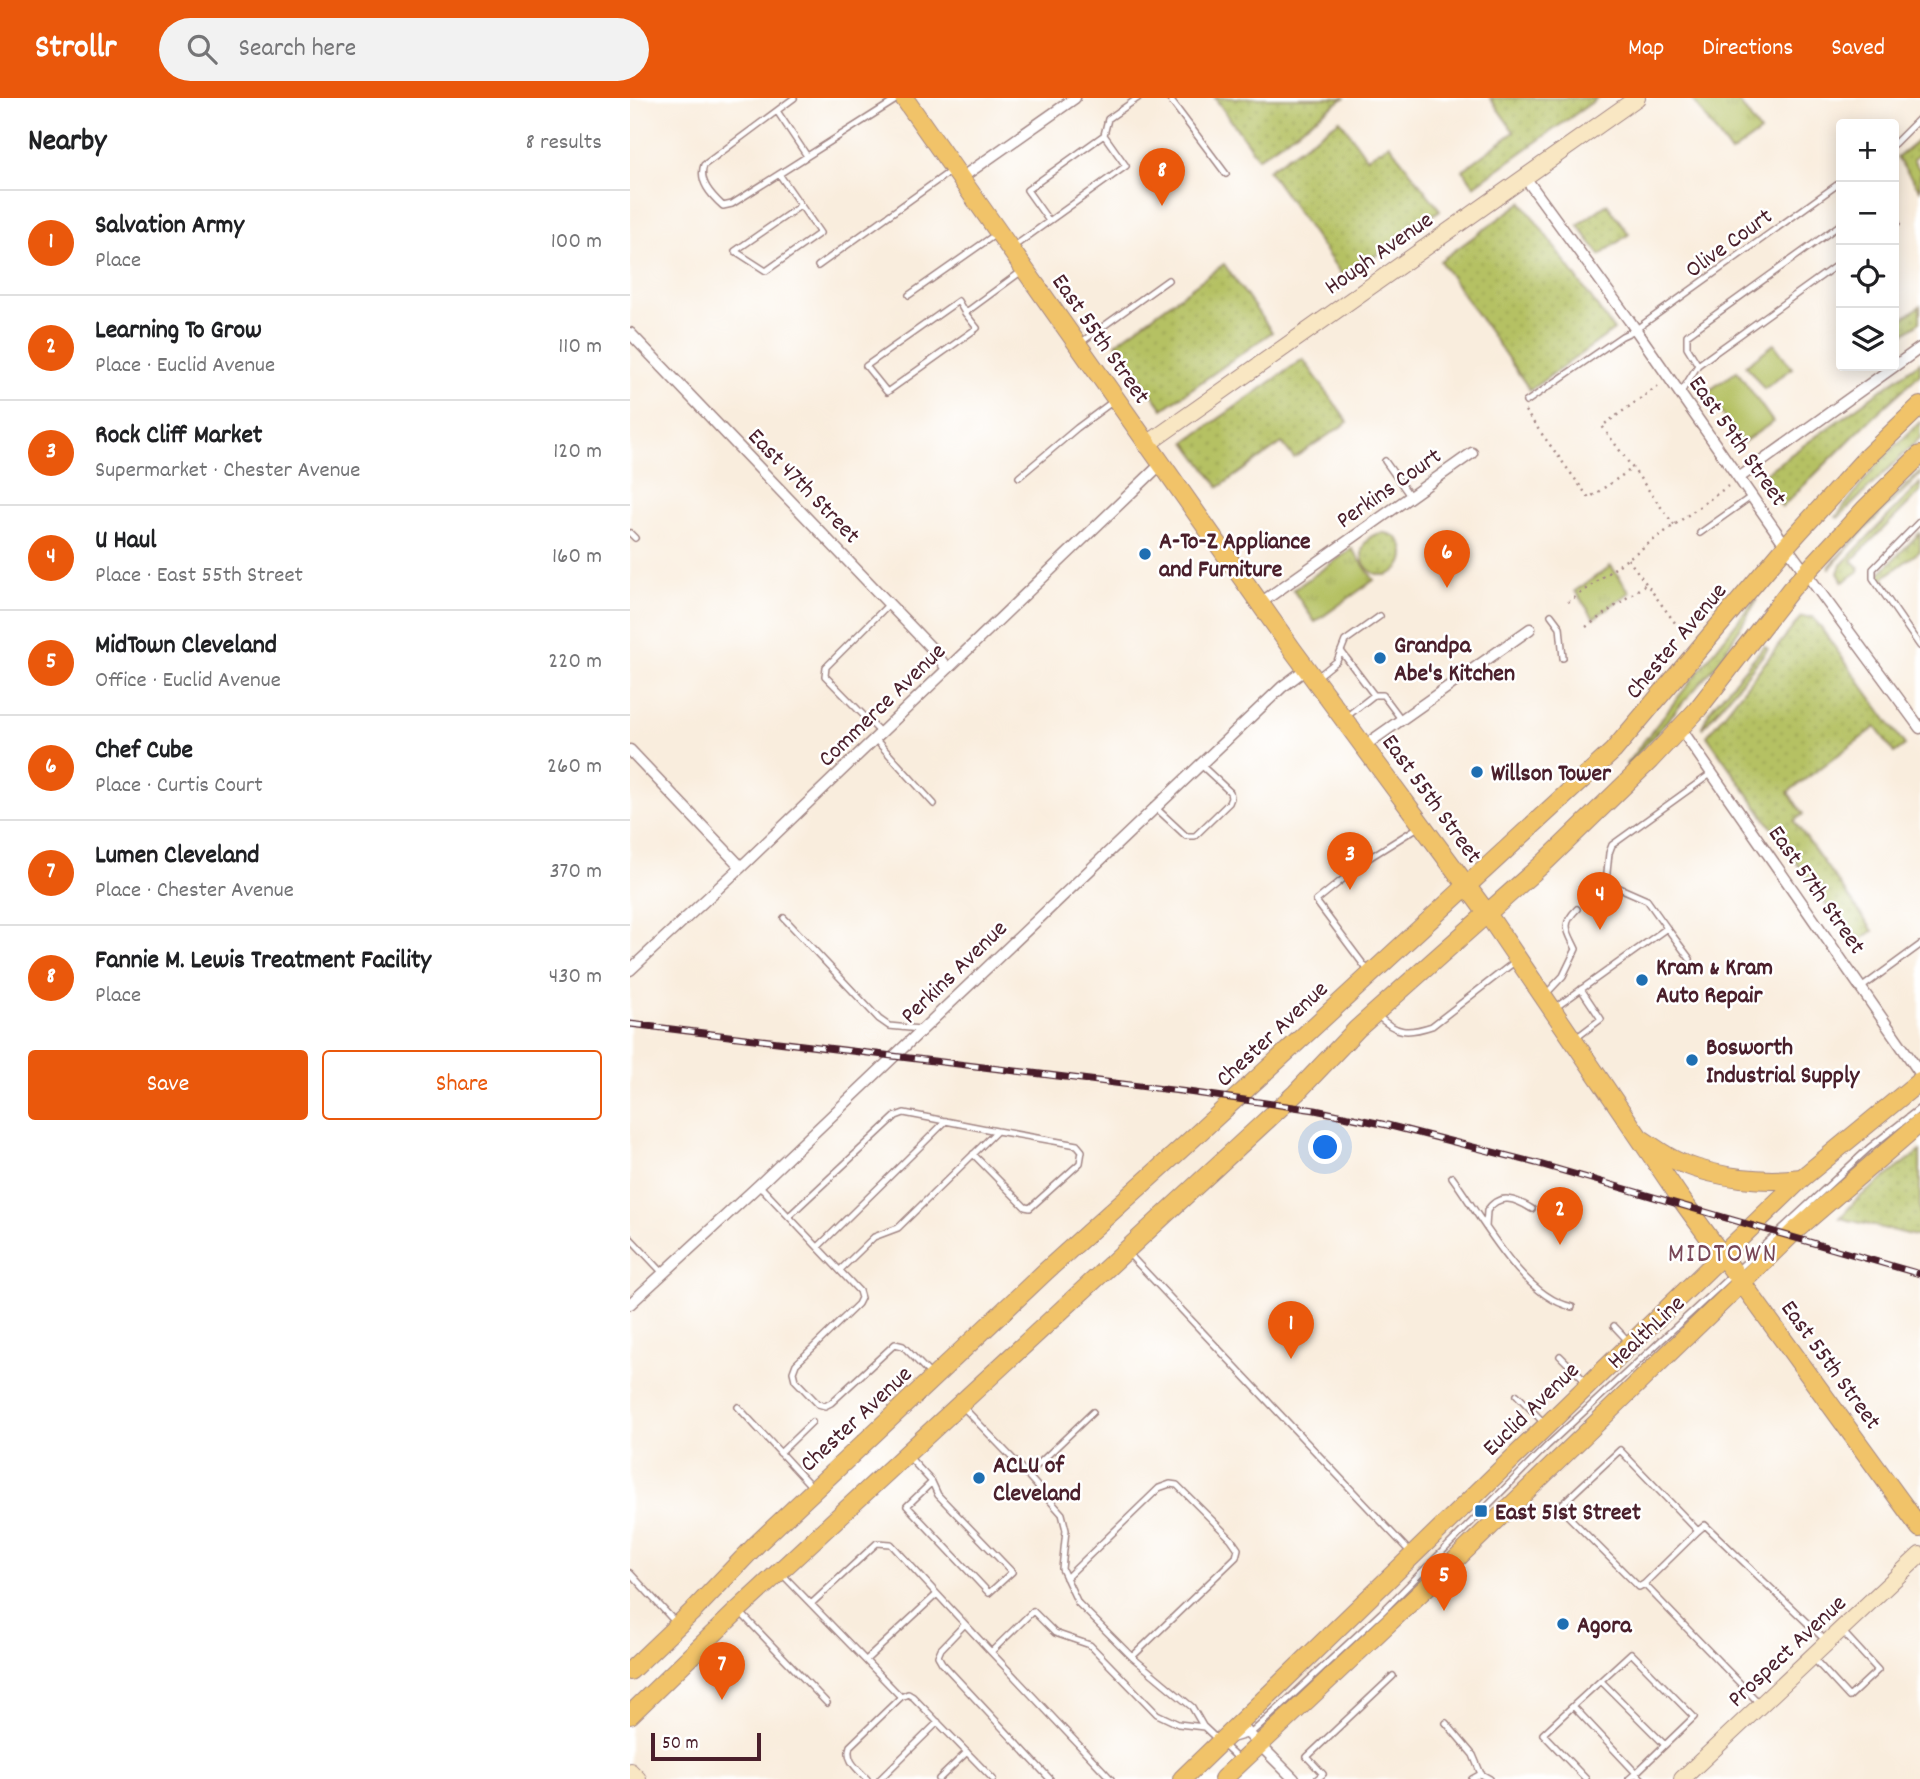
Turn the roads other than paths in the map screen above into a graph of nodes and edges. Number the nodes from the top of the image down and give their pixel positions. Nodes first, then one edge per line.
1 (794, 98) edge
2 (902, 98) edge
3 (1075, 98) edge
4 (1138, 98) edge
5 (1169, 98) edge
6 (1632, 99) edge
7 (777, 111) junction
8 (1920, 118) edge
9 (1104, 135) junction
10 (1899, 139) edge
11 (807, 156) junction
12 (779, 174) junction
13 (958, 174) junction
14 (1226, 174) dead end
15 (1524, 176) junction
16 (1836, 186) edge
17 (800, 205) junction
18 (1049, 222) junction
19 (1836, 228) edge
20 (999, 232) junction
21 (1011, 249) junction
22 (818, 266) dead end
23 (1836, 266) edge
24 (1025, 270) junction
25 (1168, 280) dead end
26 (909, 295) dead end
27 (965, 313) junction
28 (1635, 330) junction
29 (630, 333) edge
30 (1078, 345) junction
31 (1920, 348) edge
32 (1698, 365) junction
33 (1680, 394) junction
34 (1115, 400) junction
35 (1523, 404) road end
36 (1920, 407) edge
37 (1146, 445) junction
38 (1472, 453) dead end
39 (1920, 455) edge
40 (1385, 461) dead end
41 (1160, 465) junction
42 (1018, 477) dead end
43 (1740, 477) junction
44 (1410, 496) junction
45 (1752, 496) junction
46 (1920, 521) edge
47 (630, 533) edge
48 (1700, 533) dead end
49 (635, 538) dead end
50 (1786, 546) junction
51 (1806, 573) junction
52 (889, 604) junction
53 (1259, 604) junction
54 (1551, 615) dead end
55 (1380, 616) dead end
56 (1530, 629) dead end
57 (1920, 646) edge
58 (1341, 651) junction
59 (1563, 658) dead end
60 (947, 669) junction
61 (1310, 674) junction
62 (1374, 695) junction
63 (1343, 718) junction
64 (1401, 720) junction
65 (1920, 728) edge
66 (1681, 729) junction
67 (878, 736) junction
68 (1364, 746) junction
69 (630, 750) edge
70 (1201, 765) junction
71 (1712, 773) junction
72 (934, 804) dead end
73 (1156, 808) junction
74 (1422, 825) junction
75 (741, 867) junction
76 (1606, 882) junction
77 (1468, 887) junction
78 (1589, 902) dead end
79 (1577, 909) dead end
80 (1486, 912) junction
81 (784, 918) dead end
82 (1667, 928) junction
83 (1920, 945) edge
84 (1518, 959) junction
85 (1690, 959) dead end
86 (630, 971) edge
87 (1371, 975) junction
88 (1861, 988) junction
89 (1581, 989) junction
90 (1548, 1003) junction
91 (1375, 1013) junction
92 (923, 1029) junction
93 (1573, 1040) junction
94 (1920, 1073) edge
95 (1920, 1081) edge
96 (1920, 1108) edge
97 (946, 1121) junction
98 (1920, 1123) edge
99 (997, 1131) junction
100 (1639, 1138) junction
101 (973, 1154) junction
102 (1452, 1178) dead end
103 (1802, 1178) junction
104 (759, 1185) junction
105 (1532, 1209) dead end
106 (789, 1216) junction
107 (1486, 1230) junction
108 (630, 1238) edge
109 (818, 1247) junction
110 (1126, 1250) junction
111 (1723, 1256) junction
112 (840, 1270) junction
113 (663, 1273) junction
114 (1738, 1277) junction
115 (630, 1304) edge
116 (1572, 1307) dead end
117 (1614, 1326) dead end
118 (1632, 1344) junction
119 (1560, 1356) dead end
120 (933, 1377) junction
121 (1589, 1385) junction
122 (1517, 1395) dead end
123 (960, 1404) junction
124 (738, 1408) dead end
125 (1093, 1412) dead end
126 (812, 1422) dead end
127 (1547, 1426) junction
128 (780, 1453) junction
129 (906, 1454) junction
130 (1027, 1475) junction
131 (932, 1482) junction
132 (814, 1490) junction
133 (1920, 1527) edge
134 (1698, 1531) junction
135 (1920, 1555) edge
136 (1413, 1556) junction
137 (779, 1571) junction
138 (631, 1578) edge
139 (1066, 1578) junction
140 (1644, 1584) junction
141 (937, 1594) junction
142 (811, 1604) junction
143 (738, 1610) junction
144 (678, 1625) junction
145 (965, 1625) junction
146 (1841, 1630) junction
147 (1827, 1642) junction
148 (991, 1652) junction
149 (1132, 1657) junction
150 (1812, 1657) junction
151 (866, 1660) junction
152 (630, 1671) edge
153 (1393, 1676) dead end
154 (1601, 1681) junction
155 (901, 1697) junction
156 (827, 1703) dead end
157 (1761, 1705) junction
158 (1573, 1706) junction
159 (630, 1715) edge
160 (939, 1723) junction
161 (1446, 1723) dead end
162 (1204, 1727) junction
163 (1250, 1734) junction
164 (1220, 1742) junction
165 (1665, 1745) junction
166 (967, 1752) junction
167 (1241, 1762) junction
168 (630, 1771) edge
169 (1636, 1773) junction
170 (1481, 1774) junction
171 (638, 1779) edge
172 (867, 1779) edge
173 (880, 1779) edge
174 (939, 1779) edge
175 (993, 1779) edge
176 (1050, 1779) edge
177 (1111, 1779) edge
178 (1182, 1779) edge
179 (1223, 1779) edge
180 (1294, 1779) edge
181 (1317, 1779) edge
182 (1472, 1779) edge
183 (1490, 1779) edge
184 (1586, 1779) edge
185 (1629, 1779) edge
186 (1642, 1779) edge
187 (1682, 1779) edge

1 - 7 lane
2 - 11 lane
2 - 13 main road, East 55th Street
3 - 13 street
4 - 9 lane
5 - 14 lane
6 - 15 street, Hough Avenue
7 - 11 lane
7 - 12 lane
8 - 10 lane
9 - 18 lane
9 - 18 lane
11 - 12 lane
12 - 17 lane
13 - 20 main road, East 55th Street
13 - 22 lane
15 - 28 street, East 59th Street
15 - 37 street, Hough Avenue
16 - 28 lane, Olive Court
17 - 17 lane
18 - 21 lane
19 - 32 lane
20 - 21 main road, East 55th Street
20 - 26 lane
21 - 24 main road, East 55th Street
23 - 32 lane
24 - 27 lane
24 - 30 main road, East 55th Street
25 - 30 lane
27 - 27 lane
28 - 33 street, East 59th Street
28 - 35 lane, Olive Court
29 - 52 street, East 47th Street
30 - 34 main road, East 55th Street
31 - 43 street
32 - 33 lane
33 - 43 street, East 59th Street
34 - 37 main road, East 55th Street
34 - 42 lane
36 - 50 main road, Chester Avenue
37 - 41 main road, East 55th Street
38 - 44 street, Perkins Court
39 - 51 main road
40 - 44 lane
41 - 53 main road, East 55th Street
41 - 60 street, Commerce Avenue
43 - 45 street, East 59th Street
44 - 53 street, Perkins Court
45 - 48 lane
45 - 50 street, East 59th Street
46 - 57 lane
47 - 49 lane
50 - 51 street, East 59th Street
50 - 77 main road, Chester Avenue
51 - 65 street, East 59th Street
51 - 66 main road
52 - 60 street, East 47th Street
52 - 67 lane
53 - 61 main road, East 55th Street
54 - 59 lane
55 - 58 lane
56 - 64 street
58 - 61 lane
58 - 62 lane
60 - 67 street, Commerce Avenue
61 - 63 main road, East 55th Street
61 - 70 street, Perkins Avenue
62 - 63 lane
62 - 64 lane
63 - 68 main road, East 55th Street
64 - 68 street
66 - 71 street, East 57th Street
66 - 80 main road
67 - 72 lane
67 - 75 street, Commerce Avenue
68 - 74 main road, East 55th Street
69 - 75 street
70 - 73 street, Perkins Avenue
70 - 73 lane
71 - 76 lane
71 - 88 street, East 57th Street
73 - 92 street, Perkins Avenue
74 - 77 main road, East 55th Street
74 - 87 lane
75 - 86 street, Commerce Avenue
76 - 78 lane
76 - 82 lane
77 - 80 main road, East 55th Street
77 - 87 main road, Chester Avenue
79 - 90 lane
80 - 84 main road, East 55th Street
80 - 91 main road
81 - 92 lane
82 - 85 lane
82 - 89 lane
83 - 88 lane
84 - 90 main road, East 55th Street
84 - 91 lane
87 - 120 main road, Chester Avenue
88 - 94 street, East 57th Street
89 - 90 lane
89 - 93 lane
90 - 93 main road, East 55th Street
91 - 110 main road
92 - 104 street, Perkins Avenue
93 - 100 main road, East 55th Street
95 - 103 main road, Euclid Avenue
96 - 114 lane
97 - 99 lane
97 - 106 lane
97 - 109 lane
98 - 114 main road, Euclid Avenue
99 - 101 lane
99 - 101 lane
100 - 103 main road
100 - 111 main road, East 55th Street
101 - 112 lane
102 - 107 lane
103 - 111 main road, Euclid Avenue
104 - 106 lane
104 - 113 street, Perkins Avenue
105 - 107 lane
106 - 109 lane
107 - 116 lane
108 - 113 lane
109 - 112 lane
110 - 123 main road
110 - 136 lane
111 - 114 main road, East 55th Street
111 - 118 main road, Euclid Avenue
112 - 120 lane
113 - 115 street, Perkins Avenue
114 - 133 main road, East 55th Street
114 - 163 main road, Euclid Avenue
117 - 118 lane
118 - 121 main road, Euclid Avenue
119 - 121 lane
120 - 132 main road, Chester Avenue
121 - 127 main road, Euclid Avenue
122 - 127 lane
123 - 129 main road
123 - 130 lane
124 - 128 lane
125 - 130 lane
126 - 128 lane
127 - 136 main road, Euclid Avenue
128 - 132 lane
129 - 131 lane
129 - 137 main road
130 - 139 lane
131 - 131 lane
132 - 144 main road, Chester Avenue
134 - 140 lane
134 - 140 lane
134 - 147 lane
135 - 146 street, Prospect Avenue
136 - 163 main road, Euclid Avenue
137 - 142 lane
137 - 143 main road
138 - 144 lane
139 - 149 lane
139 - 149 lane
140 - 157 lane
141 - 142 lane
141 - 145 lane
141 - 151 lane
142 - 151 lane
143 - 156 lane
143 - 159 main road
144 - 152 main road, Chester Avenue
145 - 148 lane
145 - 176 lane
146 - 147 street, Prospect Avenue
146 - 150 lane
147 - 150 street, Prospect Avenue
148 - 162 lane
148 - 177 lane
149 - 162 lane
150 - 157 street, Prospect Avenue
151 - 155 lane
153 - 181 lane
154 - 158 lane
154 - 165 lane
154 - 165 lane
155 - 160 lane
155 - 172 lane
157 - 187 street, Prospect Avenue
158 - 169 lane
158 - 184 lane
160 - 166 lane
160 - 173 lane
161 - 170 lane
162 - 164 lane
163 - 164 main road, Euclid Avenue
163 - 167 main road, Euclid Avenue
163 - 180 street
164 - 167 lane
164 - 178 main road, Euclid Avenue
165 - 169 lane
166 - 174 lane
166 - 175 lane
167 - 179 main road, Euclid Avenue
168 - 171 street
169 - 185 lane
169 - 186 lane
170 - 182 lane
170 - 183 lane

